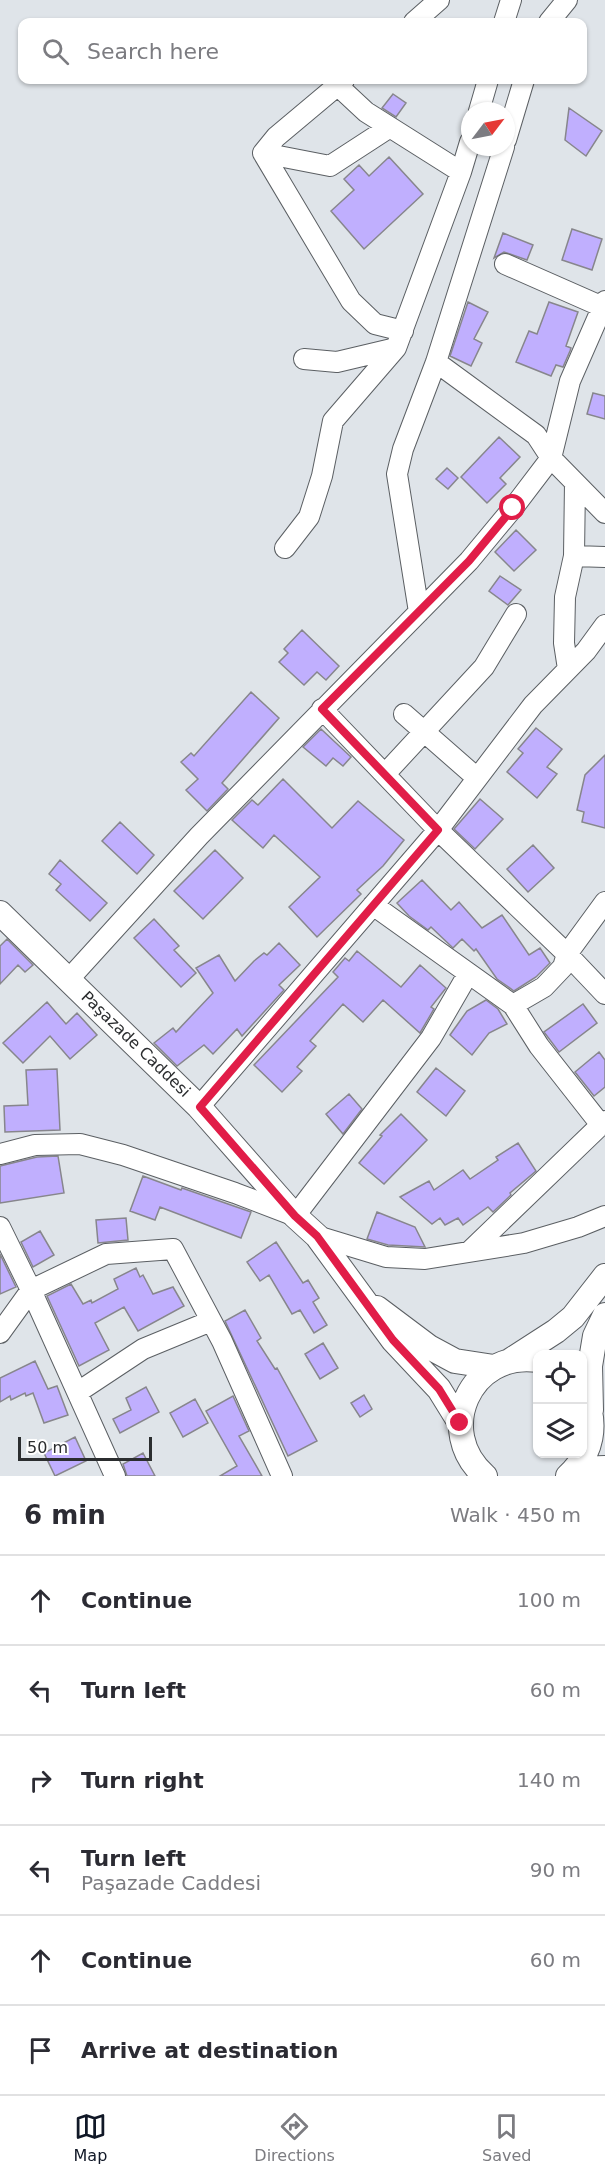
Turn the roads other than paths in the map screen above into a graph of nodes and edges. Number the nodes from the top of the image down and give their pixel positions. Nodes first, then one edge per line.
1 (439, 0) edge
2 (511, 0) edge
3 (567, 0) edge
4 (419, 18) edge
5 (505, 18) edge
6 (552, 18) edge
7 (338, 84) edge
8 (342, 84) edge
9 (487, 84) edge
10 (523, 84) edge
11 (482, 102) edge
12 (515, 110) edge
13 (390, 127) junction
14 (263, 153) junction
15 (466, 156) edge
16 (501, 156) edge
17 (461, 172) junction
18 (505, 264) dead end
19 (604, 305) edge
20 (399, 340) junction
21 (304, 359) dead end
22 (436, 362) junction
23 (551, 458) junction
24 (575, 483) junction
25 (605, 513) edge
26 (285, 548) dead end
27 (574, 556) junction
28 (605, 557) edge
29 (419, 612) junction
30 (516, 614) dead end
31 (605, 625) edge
32 (568, 669) junction
33 (322, 709) junction
34 (404, 714) dead end
35 (424, 731) junction
36 (385, 774) junction
37 (477, 778) junction
38 (438, 830) junction
39 (605, 902) edge
40 (374, 905) junction
41 (0, 913) edge
42 (567, 954) junction
43 (468, 974) junction
44 (69, 979) junction
45 (605, 994) edge
46 (513, 1005) junction
47 (200, 1107) junction
48 (603, 1123) edge
49 (0, 1154) edge
50 (295, 1216) junction
51 (605, 1216) edge
52 (0, 1227) edge
53 (317, 1236) junction
54 (470, 1252) junction
55 (605, 1276) edge
56 (31, 1290) junction
57 (356, 1292) junction
58 (605, 1315) edge
59 (211, 1321) junction
60 (0, 1333) edge
61 (533, 1360) edge
62 (502, 1364) junction
63 (78, 1392) junction
64 (593, 1415) edge
65 (460, 1423) junction
66 (605, 1468) edge
67 (572, 1472) edge
68 (480, 1474) edge
69 (116, 1476) edge
70 (282, 1476) edge

1 - 4 street
2 - 5 street
3 - 6 street
7 - 14 street
8 - 13 street
9 - 11 street
10 - 12 street
13 - 14 street
13 - 17 street
14 - 20 street
15 - 17 street
16 - 22 street
17 - 20 street
18 - 19 street
19 - 23 street
20 - 21 street
20 - 26 street
22 - 23 street
22 - 29 street
23 - 24 street
23 - 29 street
24 - 25 street
24 - 27 street
27 - 28 street
27 - 32 street
29 - 33 street
30 - 35 street
31 - 32 street
32 - 37 street
33 - 36 street
33 - 44 street
34 - 35 street
35 - 36 street
35 - 37 street
36 - 38 street
37 - 38 street
38 - 40 street
38 - 42 street
39 - 42 street
40 - 43 street
40 - 47 street
41 - 44 street, Paşazade Caddesi
42 - 45 street
42 - 46 street
43 - 46 street
43 - 50 street
44 - 47 street, Paşazade Caddesi
46 - 48 street
47 - 50 street, Paşazade Caddesi
48 - 54 street
49 - 50 street
50 - 53 street, Paşazade Caddesi
51 - 54 street
52 - 56 street
53 - 54 street
53 - 57 street, Paşazade Caddesi
55 - 62 street
56 - 59 street
56 - 60 street
56 - 63 street
57 - 62 street
57 - 65 street, Paşazade Caddesi
58 - 64 street
59 - 63 street
59 - 70 street
61 - 62 street
62 - 65 street
63 - 69 street
64 - 67 street
65 - 68 street
66 - 67 street

